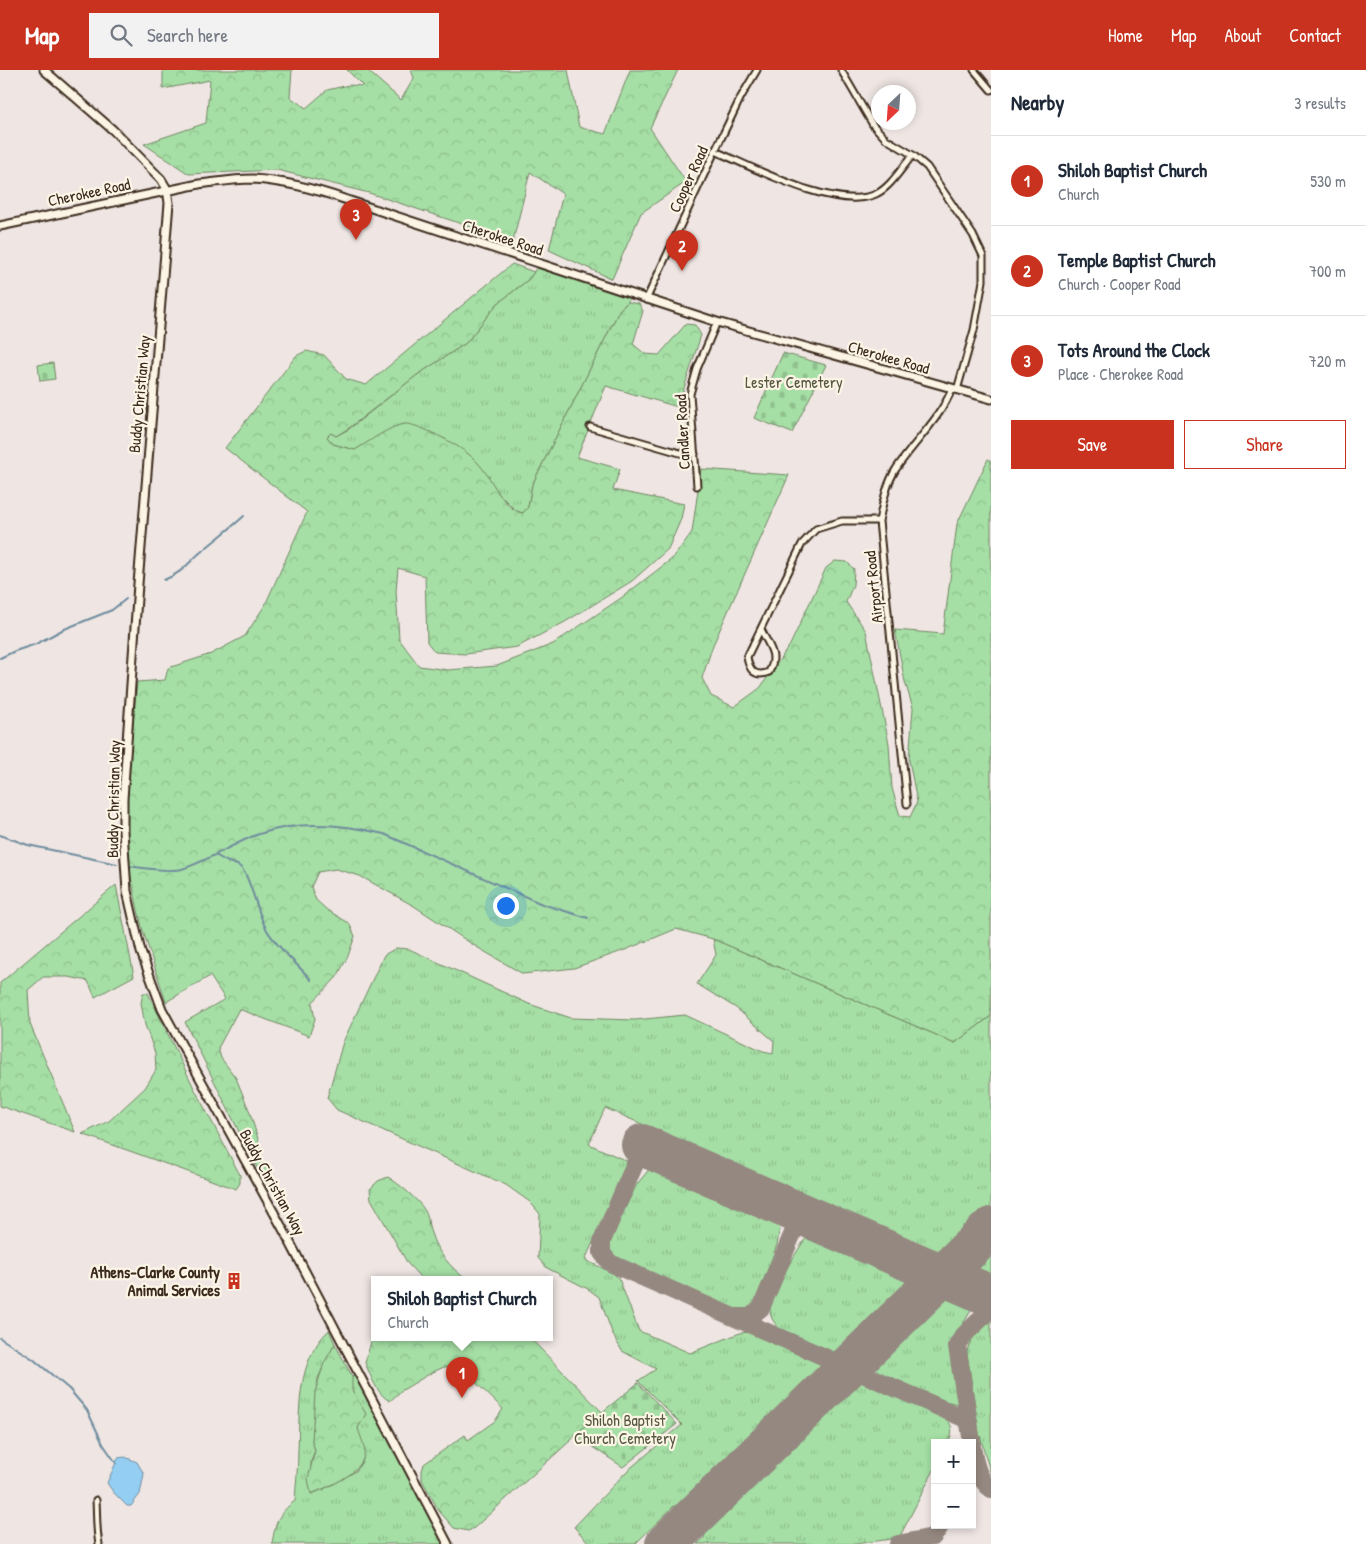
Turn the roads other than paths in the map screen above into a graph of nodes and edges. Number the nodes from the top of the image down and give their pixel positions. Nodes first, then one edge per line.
1 (44, 70) edge
2 (756, 70) edge
3 (840, 70) edge
4 (974, 70) edge
5 (991, 90) edge
6 (715, 151) junction
7 (913, 155) junction
8 (167, 189) junction
9 (0, 226) edge
10 (646, 300) junction
11 (717, 322) junction
12 (955, 389) junction
13 (991, 399) edge
14 (590, 427) dead end
15 (695, 454) junction
16 (697, 486) dead end
17 (879, 521) junction
18 (760, 629) junction
19 (907, 804) dead end
20 (96, 1500) dead end
21 (99, 1544) edge
22 (448, 1544) edge

1 - 8 street
2 - 6 street, Cooper Road
3 - 7 street, Airport Road
4 - 5 street
6 - 7 street
6 - 10 street, Cooper Road
7 - 12 street, Airport Road
8 - 9 street, Cherokee Road
8 - 10 street, Cherokee Road
8 - 22 street, Buddy Christian Way
10 - 11 street, Cherokee Road
11 - 12 street, Cherokee Road
11 - 15 street, Candler Road
12 - 13 street, Cherokee Road
12 - 17 street, Airport Road
14 - 15 street
15 - 16 street, Candler Road
17 - 18 street
17 - 19 street, Airport Road
18 - 18 street
20 - 21 street

